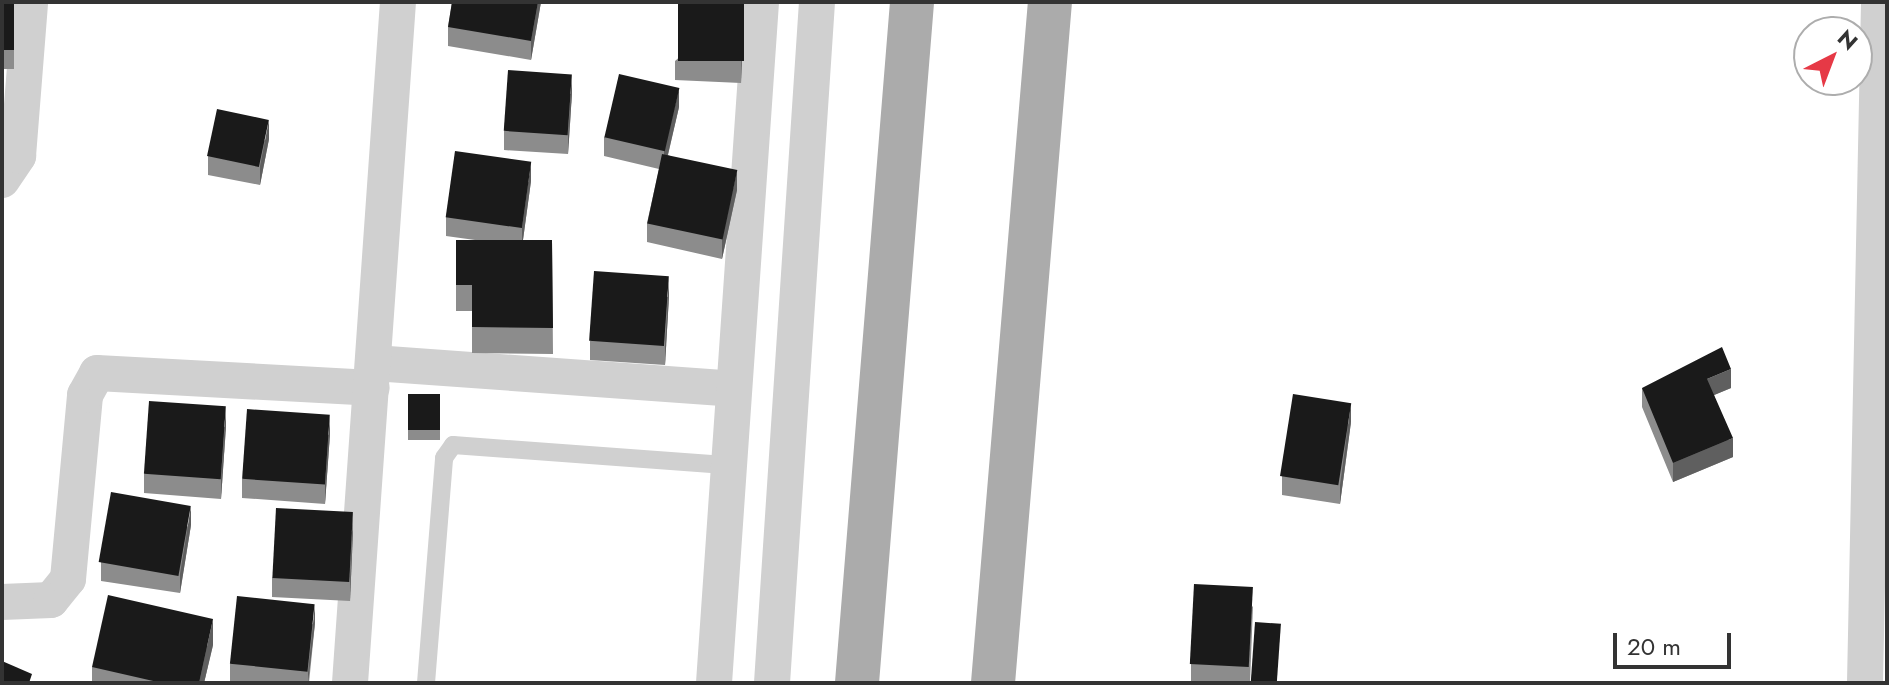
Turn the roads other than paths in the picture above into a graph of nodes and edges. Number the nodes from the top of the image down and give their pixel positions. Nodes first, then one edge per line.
1 (30, 2) edge
2 (398, 2) edge
3 (761, 2) edge
4 (817, 2) edge
5 (912, 2) edge
6 (1050, 2) edge
7 (1879, 2) edge
8 (2, 180) edge
9 (373, 375) junction
10 (733, 389) junction
11 (728, 474) junction
12 (785, 487) junction
13 (2, 602) edge
14 (350, 683) edge
15 (426, 683) edge
16 (714, 683) edge
17 (772, 683) edge
18 (857, 683) edge
19 (993, 683) edge
20 (1865, 683) edge

1 - 8 street
2 - 9 street
3 - 10 street
4 - 12 street
5 - 18 main road
6 - 19 main road
7 - 20 street
9 - 10 street
9 - 13 street
9 - 14 street
10 - 11 street
11 - 12 street
11 - 15 lane
11 - 16 street
12 - 17 street

